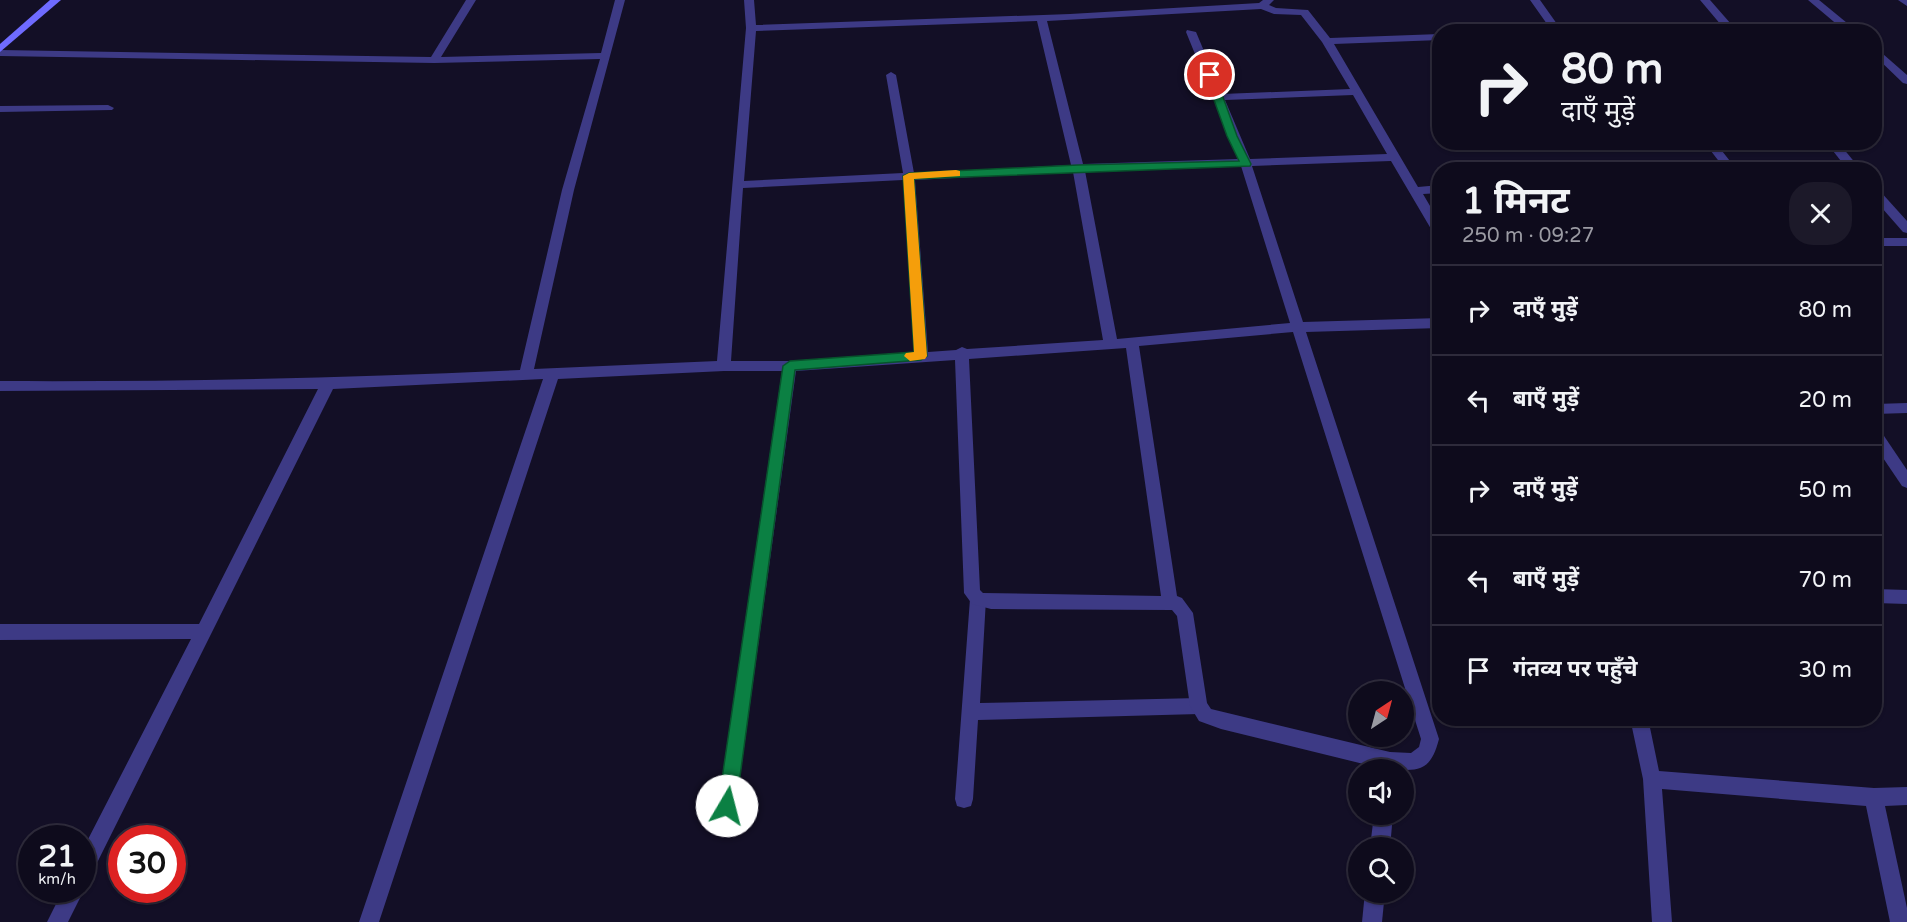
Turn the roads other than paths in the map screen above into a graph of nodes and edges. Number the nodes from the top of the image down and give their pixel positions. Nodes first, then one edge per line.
1 (56, 0) edge
2 (471, 0) edge
3 (620, 0) edge
4 (749, 0) edge
5 (1165, 0) edge
6 (1535, 0) edge
7 (1705, 0) edge
8 (1813, 0) edge
9 (1904, 0) edge
10 (1265, 3) edge
11 (1907, 3) edge
12 (1168, 12) junction
13 (1041, 18) junction
14 (1552, 24) edge
15 (1726, 24) edge
16 (1843, 24) edge
17 (751, 28) junction
18 (1191, 32) dead end
19 (1432, 37) edge
20 (1327, 41) junction
21 (0, 51) edge
22 (606, 56) junction
23 (1882, 58) edge
24 (434, 60) junction
25 (891, 75) dead end
26 (1907, 81) edge
27 (1356, 92) junction
28 (1220, 97) junction
29 (108, 108) dead end
30 (0, 109) edge
31 (1715, 150) edge
32 (1838, 150) edge
33 (1396, 157) junction
34 (1725, 162) edge
35 (1848, 162) edge
36 (1246, 164) junction
37 (1078, 168) junction
38 (909, 176) junction
39 (738, 185) junction
40 (1432, 190) edge
41 (1415, 191) junction
42 (1882, 201) edge
43 (1432, 220) edge
44 (1907, 229) edge
45 (1882, 242) edge
46 (1907, 242) edge
47 (1432, 323) edge
48 (1300, 327) junction
49 (1132, 342) junction
50 (1111, 344) junction
51 (962, 352) junction
52 (921, 356) junction
53 (724, 366) junction
54 (790, 366) junction
55 (526, 375) junction
56 (552, 375) junction
57 (328, 384) junction
58 (0, 386) edge
59 (1907, 408) edge
60 (1882, 409) edge
61 (1882, 444) edge
62 (1907, 482) edge
63 (1882, 596) edge
64 (1907, 597) edge
65 (978, 599) junction
66 (1170, 603) junction
67 (204, 631) junction
68 (0, 632) edge
69 (1199, 706) junction
70 (970, 712) junction
71 (1641, 726) edge
72 (1366, 759) edge
73 (1414, 763) edge
74 (1652, 779) junction
75 (1907, 796) edge
76 (1874, 797) junction
77 (964, 799) dead end
78 (727, 806) dead end
79 (96, 844) edge
80 (67, 903) edge
81 (1374, 903) edge
82 (57, 922) edge
83 (369, 922) edge
84 (1372, 922) edge
85 (1662, 922) edge
86 (1900, 922) edge

1 - 21 street
2 - 24 street
3 - 22 street
4 - 17 street
5 - 12 street
6 - 14 street
7 - 15 street
8 - 16 street
9 - 11 street
10 - 12 street
10 - 20 street
12 - 13 street
13 - 17 street
13 - 37 street
17 - 39 street
18 - 28 street
19 - 20 street
20 - 27 street
21 - 24 street
22 - 24 street
22 - 55 street
23 - 26 street
25 - 38 street
27 - 28 street
27 - 33 street
28 - 36 street
29 - 30 street
31 - 34 street
32 - 35 street
33 - 36 street
33 - 41 street
36 - 37 street
36 - 48 street
37 - 38 street
37 - 50 street
38 - 39 street
38 - 52 street
39 - 53 street
40 - 41 street
41 - 43 street
42 - 44 street
45 - 46 street
47 - 48 street
48 - 49 street
48 - 73 street
49 - 50 street
49 - 66 street
50 - 51 street
51 - 52 street
51 - 65 street
52 - 54 street
53 - 54 street
53 - 56 street
54 - 78 street
55 - 56 street
55 - 57 street
56 - 83 street
57 - 58 street
57 - 67 street
59 - 60 street
61 - 62 street
63 - 64 street
65 - 66 street
65 - 70 street
66 - 69 street
67 - 68 street
67 - 79 street
69 - 70 street
69 - 72 street
70 - 77 street
71 - 74 street
74 - 76 street
74 - 85 street
75 - 76 street
76 - 86 street
80 - 82 street
81 - 84 street

